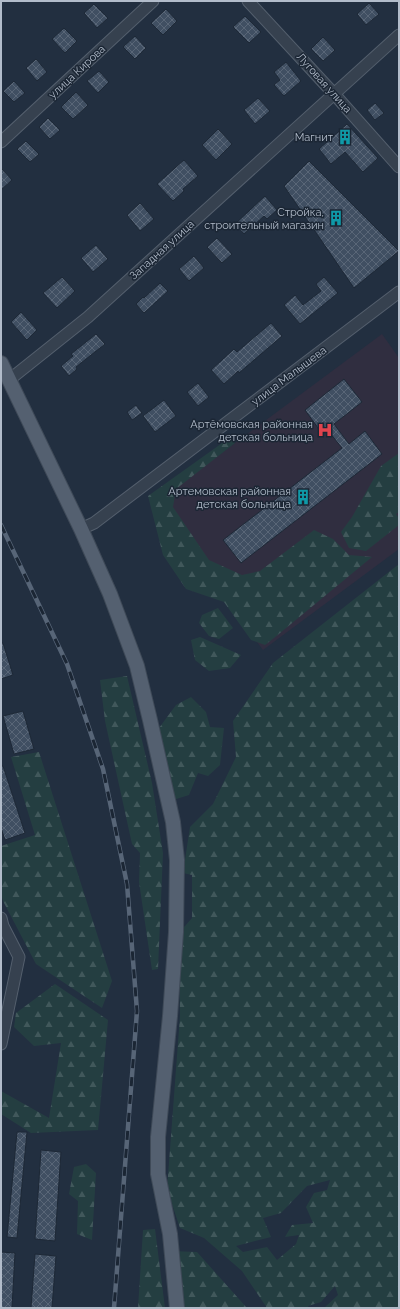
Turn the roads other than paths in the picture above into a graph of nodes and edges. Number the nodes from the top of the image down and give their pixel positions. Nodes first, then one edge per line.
1 (154, 1) edge
2 (248, 1) edge
3 (399, 35) edge
4 (335, 95) junction
5 (1, 142) edge
6 (399, 167) edge
7 (399, 292) edge
8 (1, 363) edge
9 (5, 383) edge
10 (81, 529) junction
11 (1, 918) edge
12 (1, 1044) edge
13 (177, 1308) edge

1 - 5 street, улица Кирова
2 - 4 street, Луговая улица
3 - 4 street, Западная улица
4 - 6 street, Луговая улица
4 - 9 street, Западная улица
7 - 10 street, улица Малышева
8 - 9 main road
9 - 10 main road
10 - 13 main road
11 - 12 street

